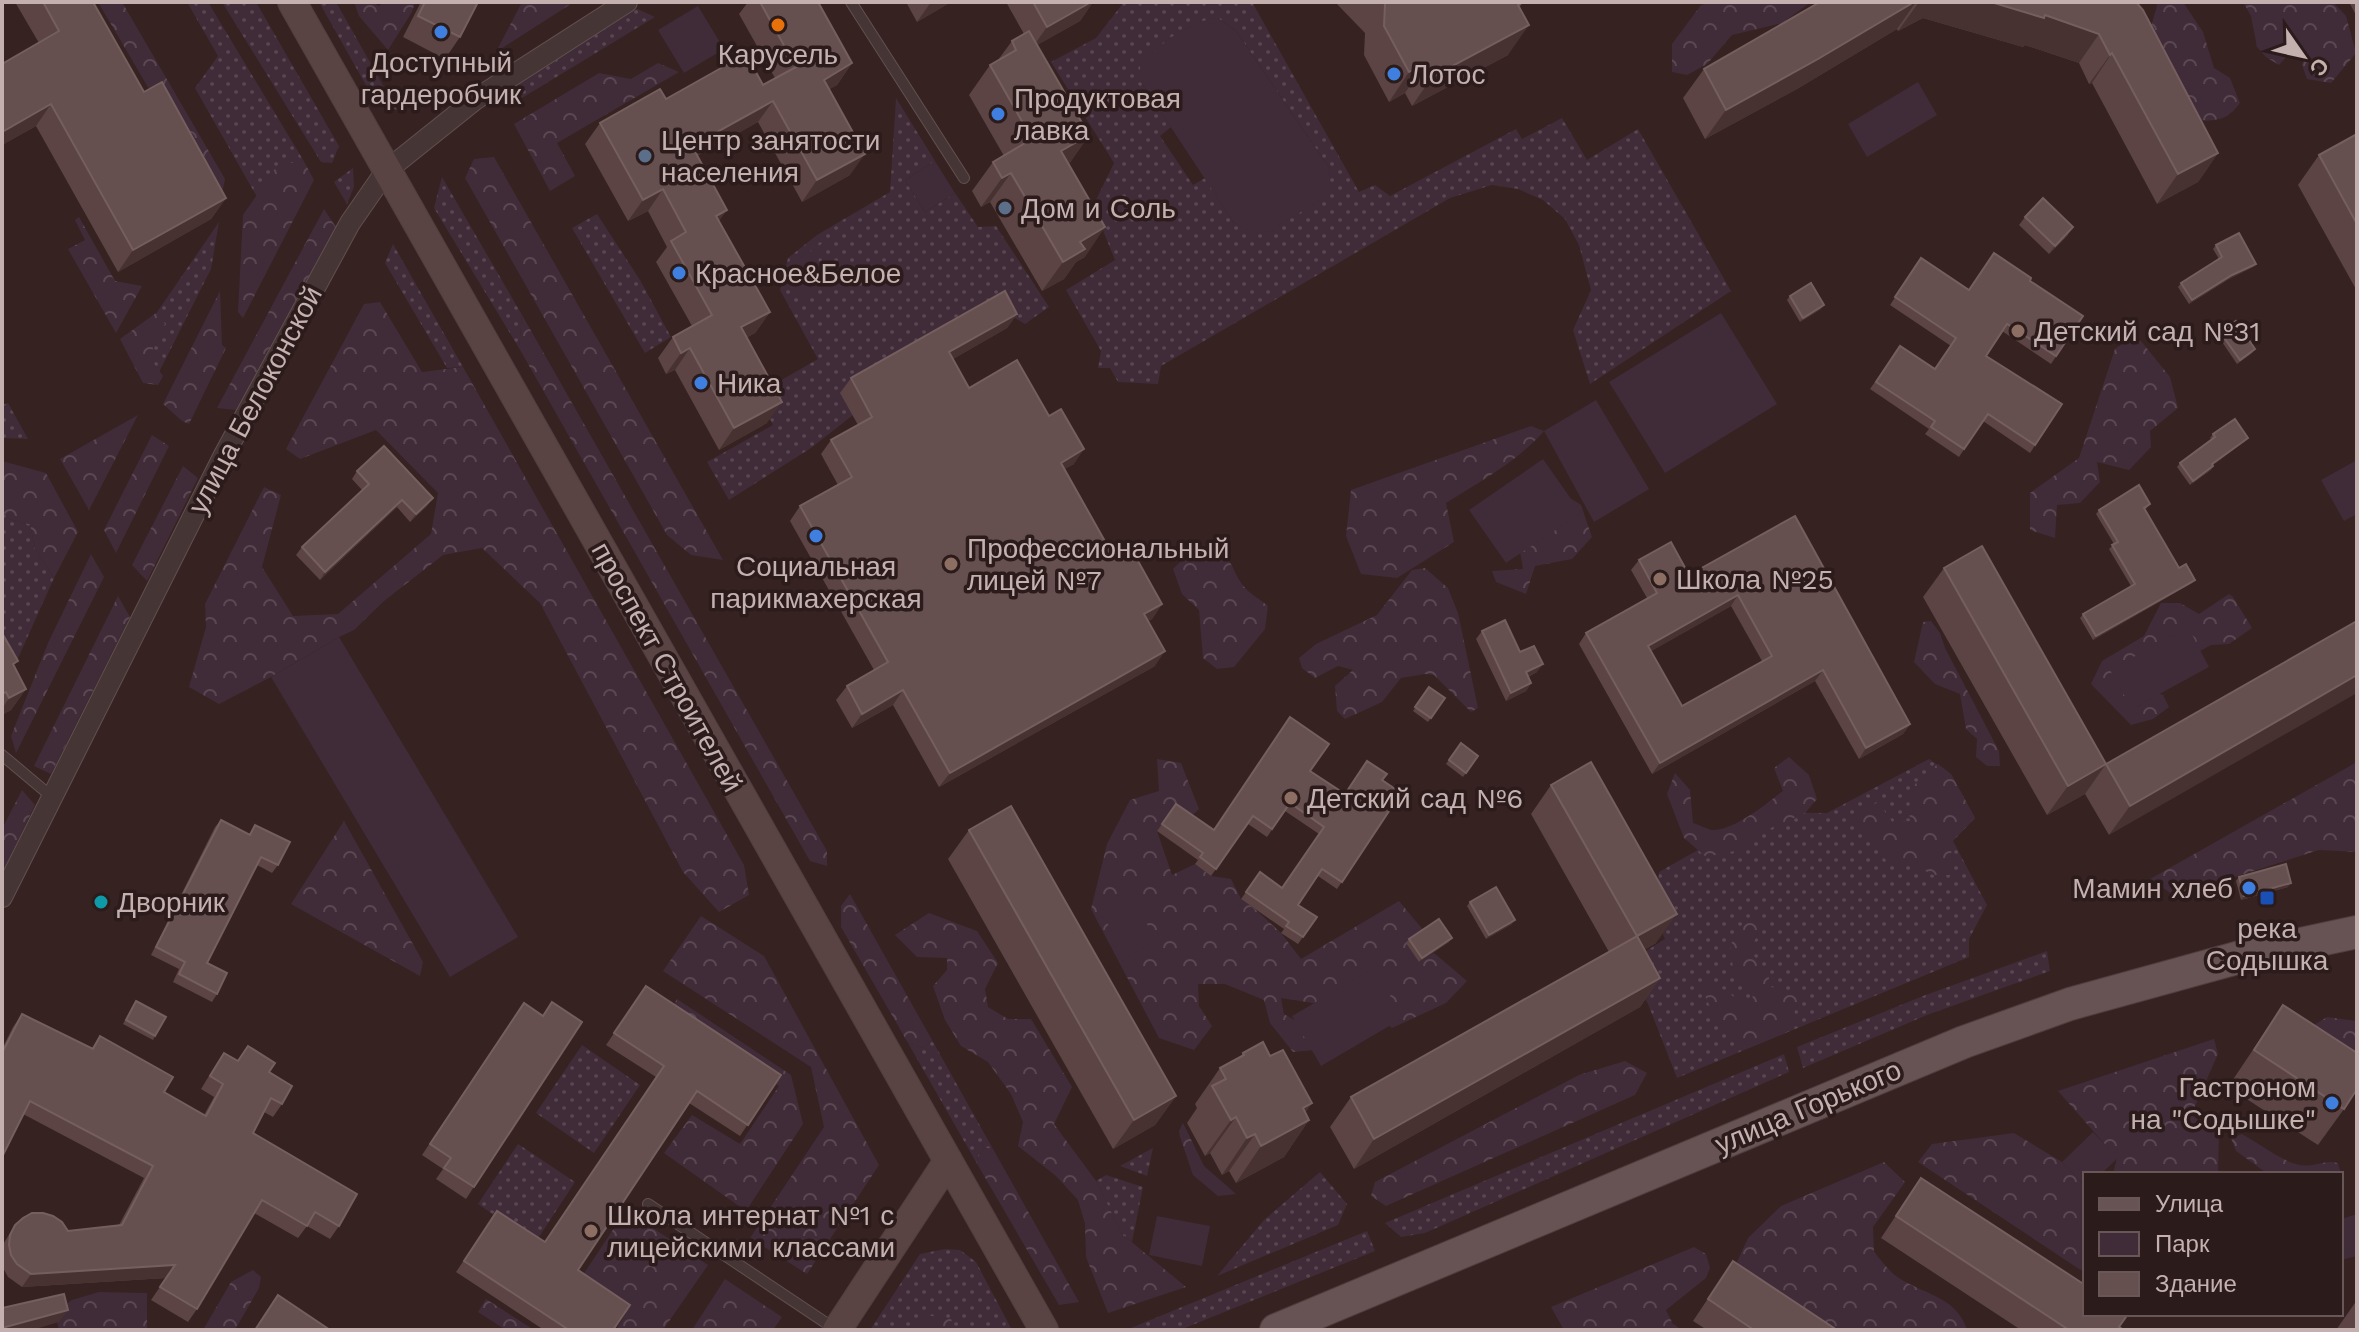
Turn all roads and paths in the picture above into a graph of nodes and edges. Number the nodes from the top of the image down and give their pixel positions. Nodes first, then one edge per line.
1 (292, 2) edge
2 (627, 2) edge
3 (851, 2) edge
4 (386, 171) junction
5 (964, 178) dead end
6 (2, 755) edge
7 (52, 797) junction
8 (2, 897) edge
9 (2357, 932) edge
10 (948, 1161) junction
11 (648, 1204) dead end
12 (837, 1330) edge
13 (1044, 1330) edge
14 (1276, 1330) edge

1 - 4 main road, проспект Строителей
2 - 4 street, улица Белоконской
3 - 5 lane
4 - 7 street, улица Белоконской
4 - 10 main road, проспект Строителей
6 - 7 lane
7 - 8 street, улица Белоконской
9 - 14 main road, улица Горького
10 - 12 main road
10 - 13 main road, проспект Строителей
11 - 12 lane

